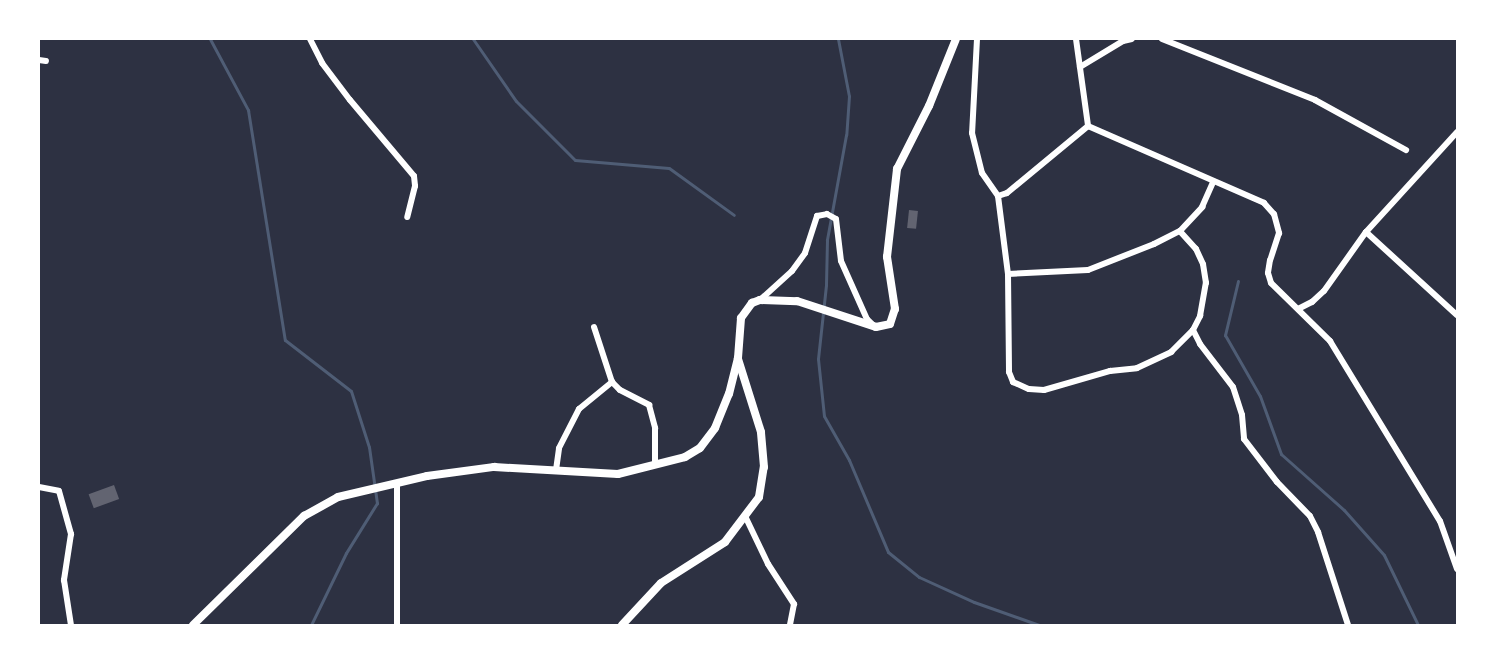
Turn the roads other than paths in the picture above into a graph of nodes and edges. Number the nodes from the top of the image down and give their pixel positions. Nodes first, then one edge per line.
1 (310, 39) edge
2 (956, 39) edge
3 (977, 39) edge
4 (1076, 39) edge
5 (1132, 39) edge
6 (1162, 39) edge
7 (1080, 67) junction
8 (1088, 126) junction
9 (1457, 132) edge
10 (1406, 150) dead end
11 (1213, 182) junction
12 (998, 196) junction
13 (407, 217) dead end
14 (1179, 231) junction
15 (1366, 232) junction
16 (1008, 274) junction
17 (760, 300) junction
18 (1298, 309) junction
19 (1457, 315) edge
20 (594, 327) dead end
21 (876, 327) junction
22 (1193, 330) junction
23 (738, 358) junction
24 (612, 382) junction
25 (655, 464) junction
26 (556, 470) junction
27 (397, 484) junction
28 (39, 487) edge
29 (746, 518) junction
30 (1457, 569) edge
31 (71, 625) edge
32 (193, 625) edge
33 (397, 625) edge
34 (622, 625) edge
35 (790, 625) edge
36 (1347, 625) edge

1 - 13 street
2 - 21 street
3 - 12 street
4 - 7 street
5 - 7 street
6 - 10 street
7 - 8 street
8 - 11 street
8 - 12 street
9 - 15 street
11 - 14 street
11 - 18 street
12 - 16 street
14 - 16 street
14 - 22 street
15 - 18 street
15 - 19 street
16 - 22 street
17 - 21 street
17 - 21 street
17 - 23 street
18 - 30 street
20 - 24 street
22 - 36 street
23 - 25 street
23 - 29 street
24 - 25 street
24 - 26 street
25 - 26 street
26 - 27 street
27 - 32 street
27 - 33 street
28 - 31 street
29 - 34 street
29 - 35 street

